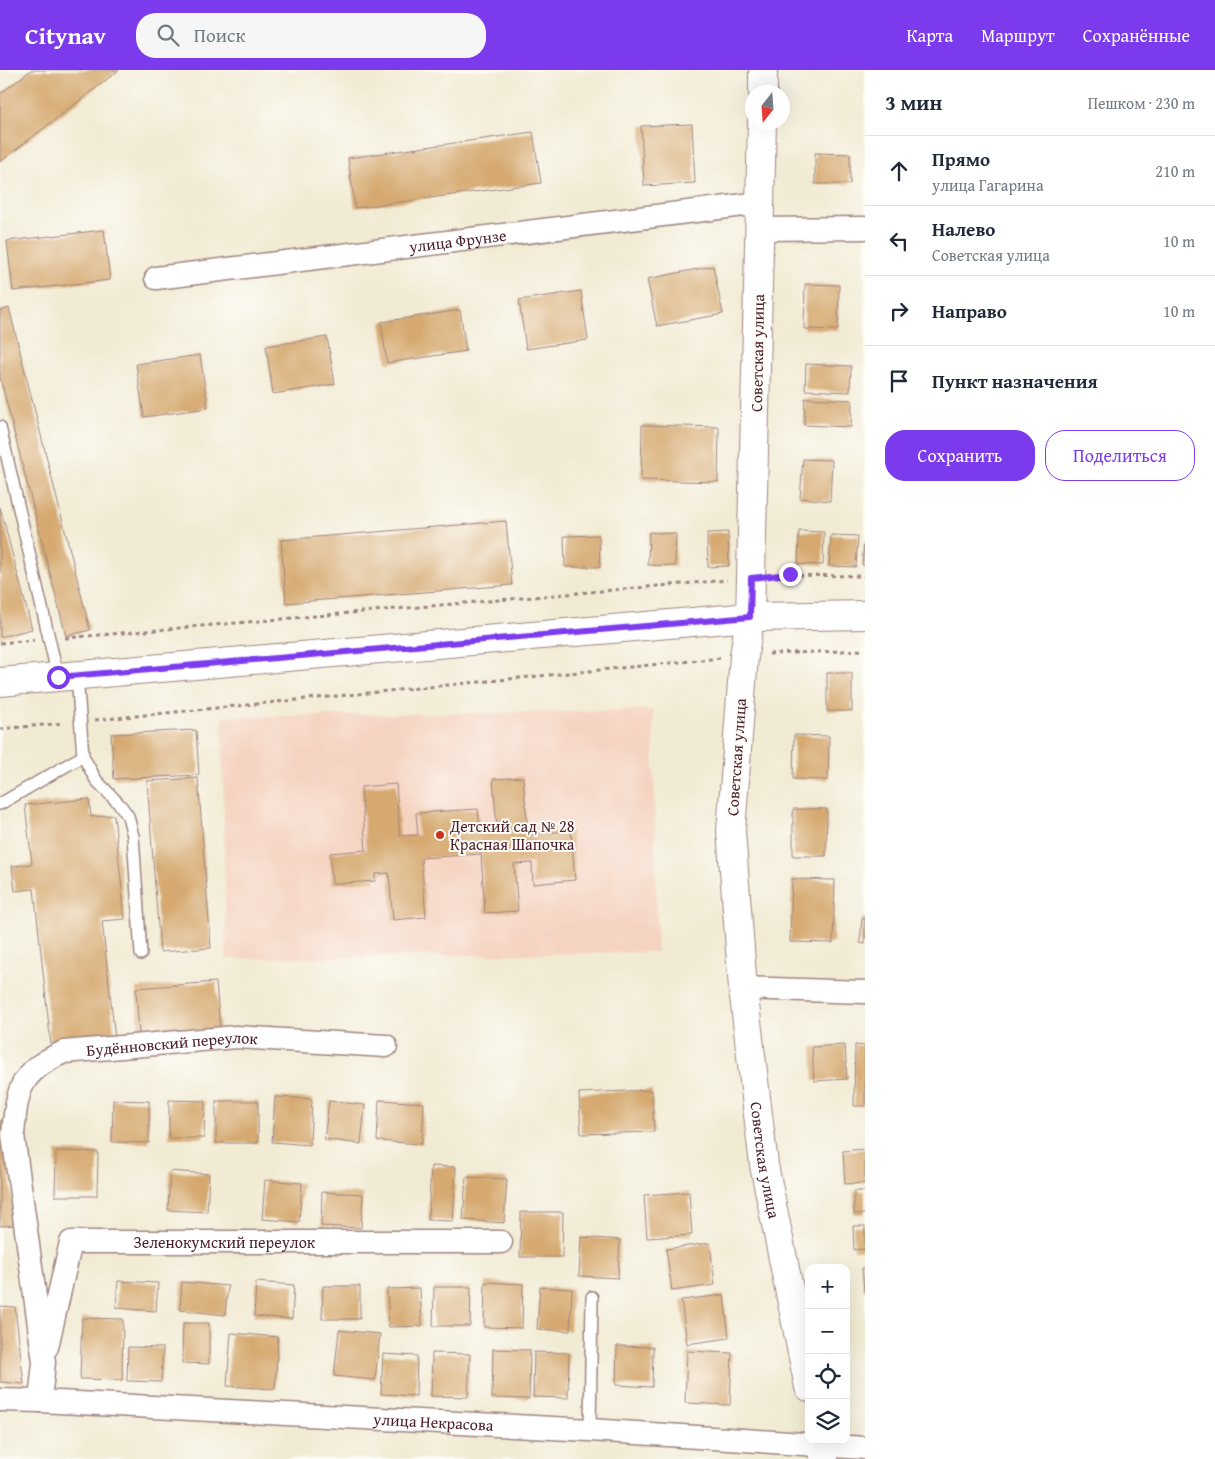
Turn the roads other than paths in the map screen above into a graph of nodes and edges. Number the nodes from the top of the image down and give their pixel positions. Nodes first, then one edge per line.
1 (763, 70) edge
2 (763, 85) edge
3 (762, 130) edge
4 (760, 216) junction
5 (865, 228) edge
6 (156, 278) dead end
7 (0, 427) edge
8 (865, 615) edge
9 (750, 617) junction
10 (67, 676) junction
11 (0, 682) edge
12 (83, 756) junction
13 (0, 804) edge
14 (141, 954) dead end
15 (742, 988) junction
16 (865, 992) edge
17 (386, 1046) dead end
18 (501, 1242) dead end
19 (592, 1297) dead end
20 (44, 1362) junction
21 (805, 1367) edge
22 (0, 1400) edge
23 (40, 1400) junction
24 (590, 1430) junction
25 (821, 1448) edge
26 (865, 1448) edge

1 - 2 street
3 - 4 street, Советская улица
4 - 5 street, улица Фрунзе
4 - 6 street, улица Фрунзе
4 - 9 street, Советская улица
7 - 10 lane
8 - 9 street
9 - 10 street
9 - 15 street, Советская улица
10 - 11 street
10 - 12 lane
12 - 13 lane
12 - 14 lane
15 - 16 street
15 - 21 street, Советская улица
17 - 20 street, Будённовский переулок
18 - 20 street, Зеленокумский переулок
19 - 24 lane
20 - 23 street
22 - 23 street, улица Некрасова
23 - 24 street, улица Некрасова
24 - 25 street, улица Некрасова
25 - 26 street, улица Некрасова

